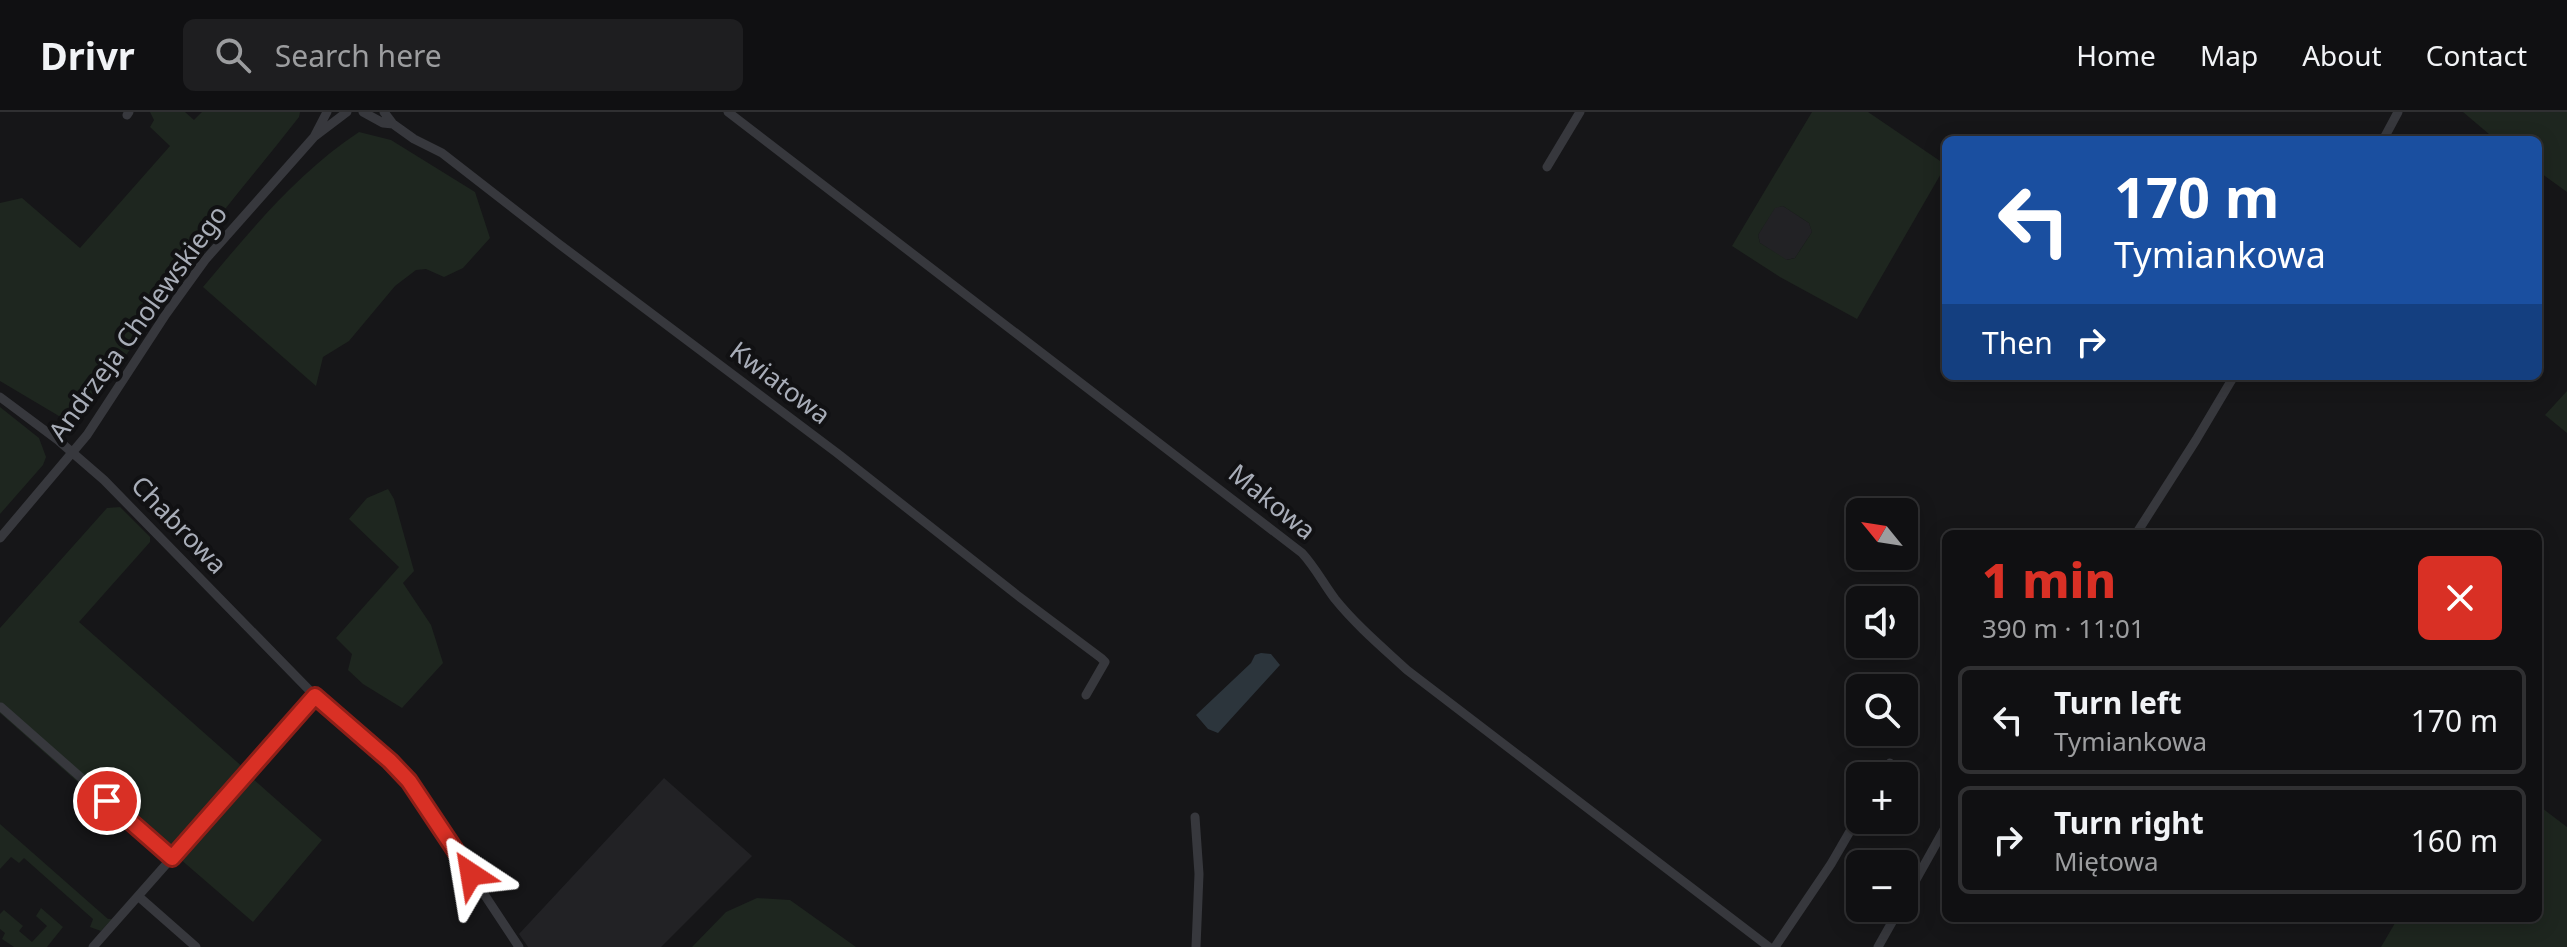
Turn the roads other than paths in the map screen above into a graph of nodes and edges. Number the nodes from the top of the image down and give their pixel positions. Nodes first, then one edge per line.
1 (327, 112) edge
2 (347, 112) edge
3 (360, 112) edge
4 (384, 112) edge
5 (728, 112) edge
6 (1580, 112) edge
7 (2398, 112) edge
8 (393, 124) junction
9 (2385, 136) edge
10 (314, 137) junction
11 (1547, 167) dead end
12 (2232, 380) edge
13 (0, 397) edge
14 (73, 452) junction
15 (2139, 530) edge
16 (0, 538) edge
17 (1086, 695) dead end
18 (315, 696) junction
19 (1, 707) edge
20 (1195, 817) dead end
21 (1942, 833) edge
22 (1848, 834) edge
23 (172, 858) junction
24 (1918, 876) edge
25 (138, 896) junction
26 (1892, 922) edge
27 (93, 947) edge
28 (196, 947) edge
29 (519, 947) edge
30 (1196, 947) edge
31 (1772, 947) edge
32 (1878, 947) edge

1 - 10 street, Andrzeja Cholewskiego
2 - 3 street
2 - 10 street, Andrzeja Cholewskiego
3 - 8 street, Kwiatowa
4 - 8 street, Kwiatowa
5 - 31 street, Makowa
6 - 11 street
7 - 9 street
8 - 17 street, Kwiatowa
10 - 14 street, Andrzeja Cholewskiego
12 - 15 street
13 - 14 street, Chabrowa
14 - 16 street, Andrzeja Cholewskiego
14 - 18 street, Chabrowa
18 - 23 street
18 - 29 street, Chabrowa
19 - 23 street
20 - 30 street
21 - 24 street
22 - 31 street
23 - 25 street
25 - 27 street
25 - 28 street
26 - 32 street

